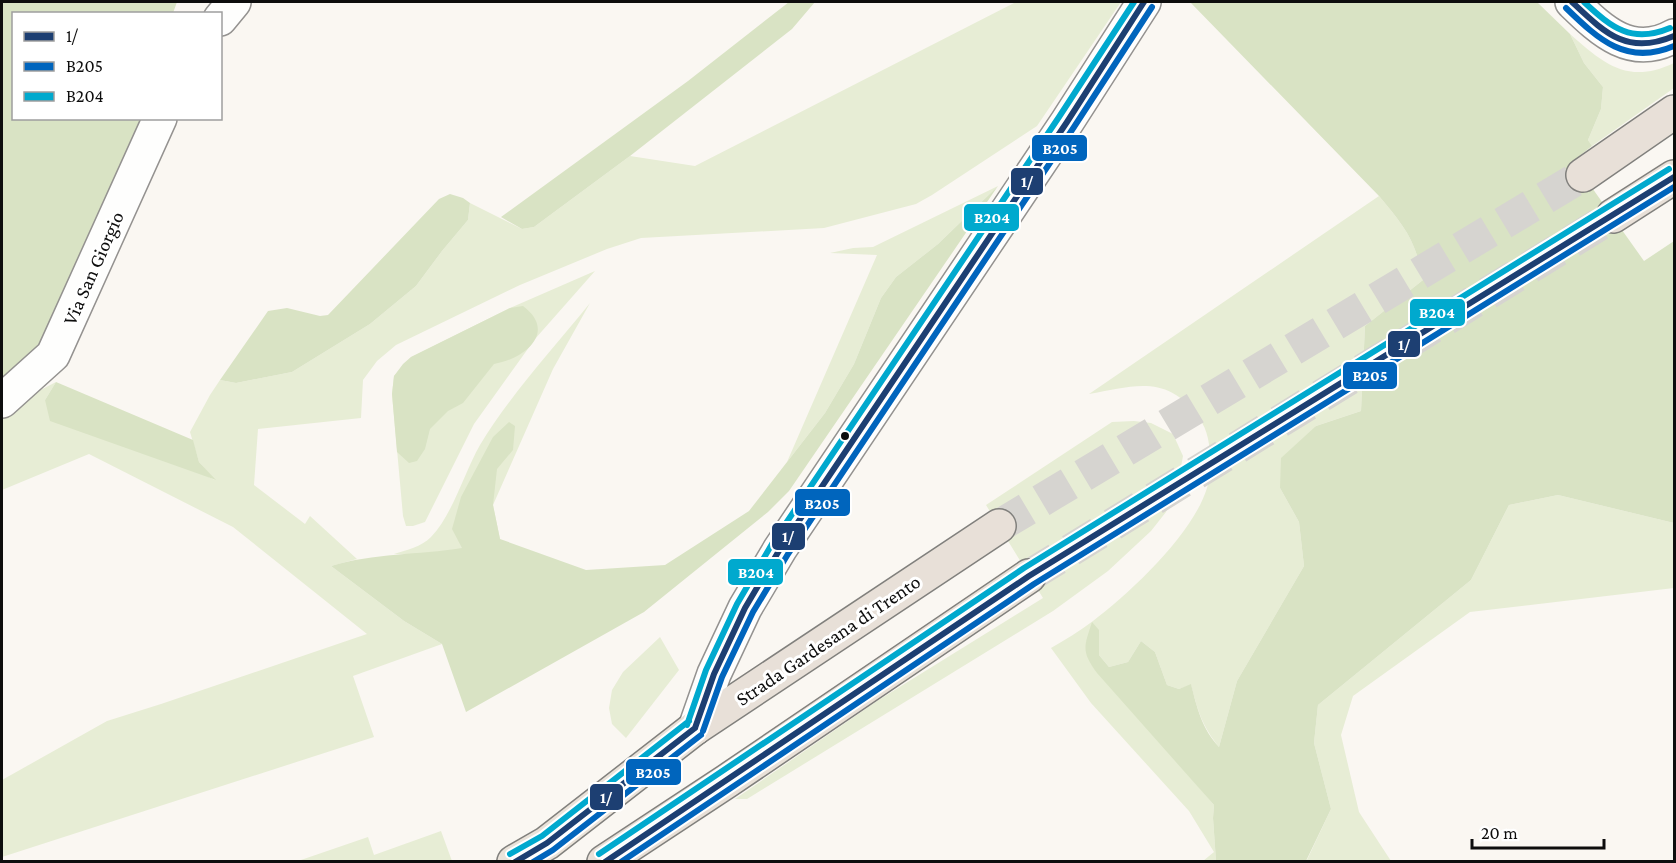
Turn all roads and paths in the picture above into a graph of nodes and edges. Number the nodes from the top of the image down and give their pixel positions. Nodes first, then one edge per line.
1 (234, 2) edge
2 (1144, 2) edge
3 (1572, 2) edge
4 (222, 17) edge
5 (1674, 36) edge
6 (1674, 112) edge
7 (159, 120) edge
8 (1583, 175) tunnel mouth
9 (1674, 177) edge
10 (1613, 216) tunnel mouth
11 (2, 401) edge
12 (999, 526) tunnel mouth
13 (1029, 576) tunnel mouth
14 (695, 728) junction
15 (514, 861) edge
16 (604, 861) edge

1 - 4 street
2 - 14 street
3 - 5 street
6 - 8 highway
7 - 11 street, Via San Giorgio
9 - 10 highway
12 - 14 highway, Strada Gardesana di Trento
13 - 16 highway
14 - 15 main road, Strada Gardesana di Trento

